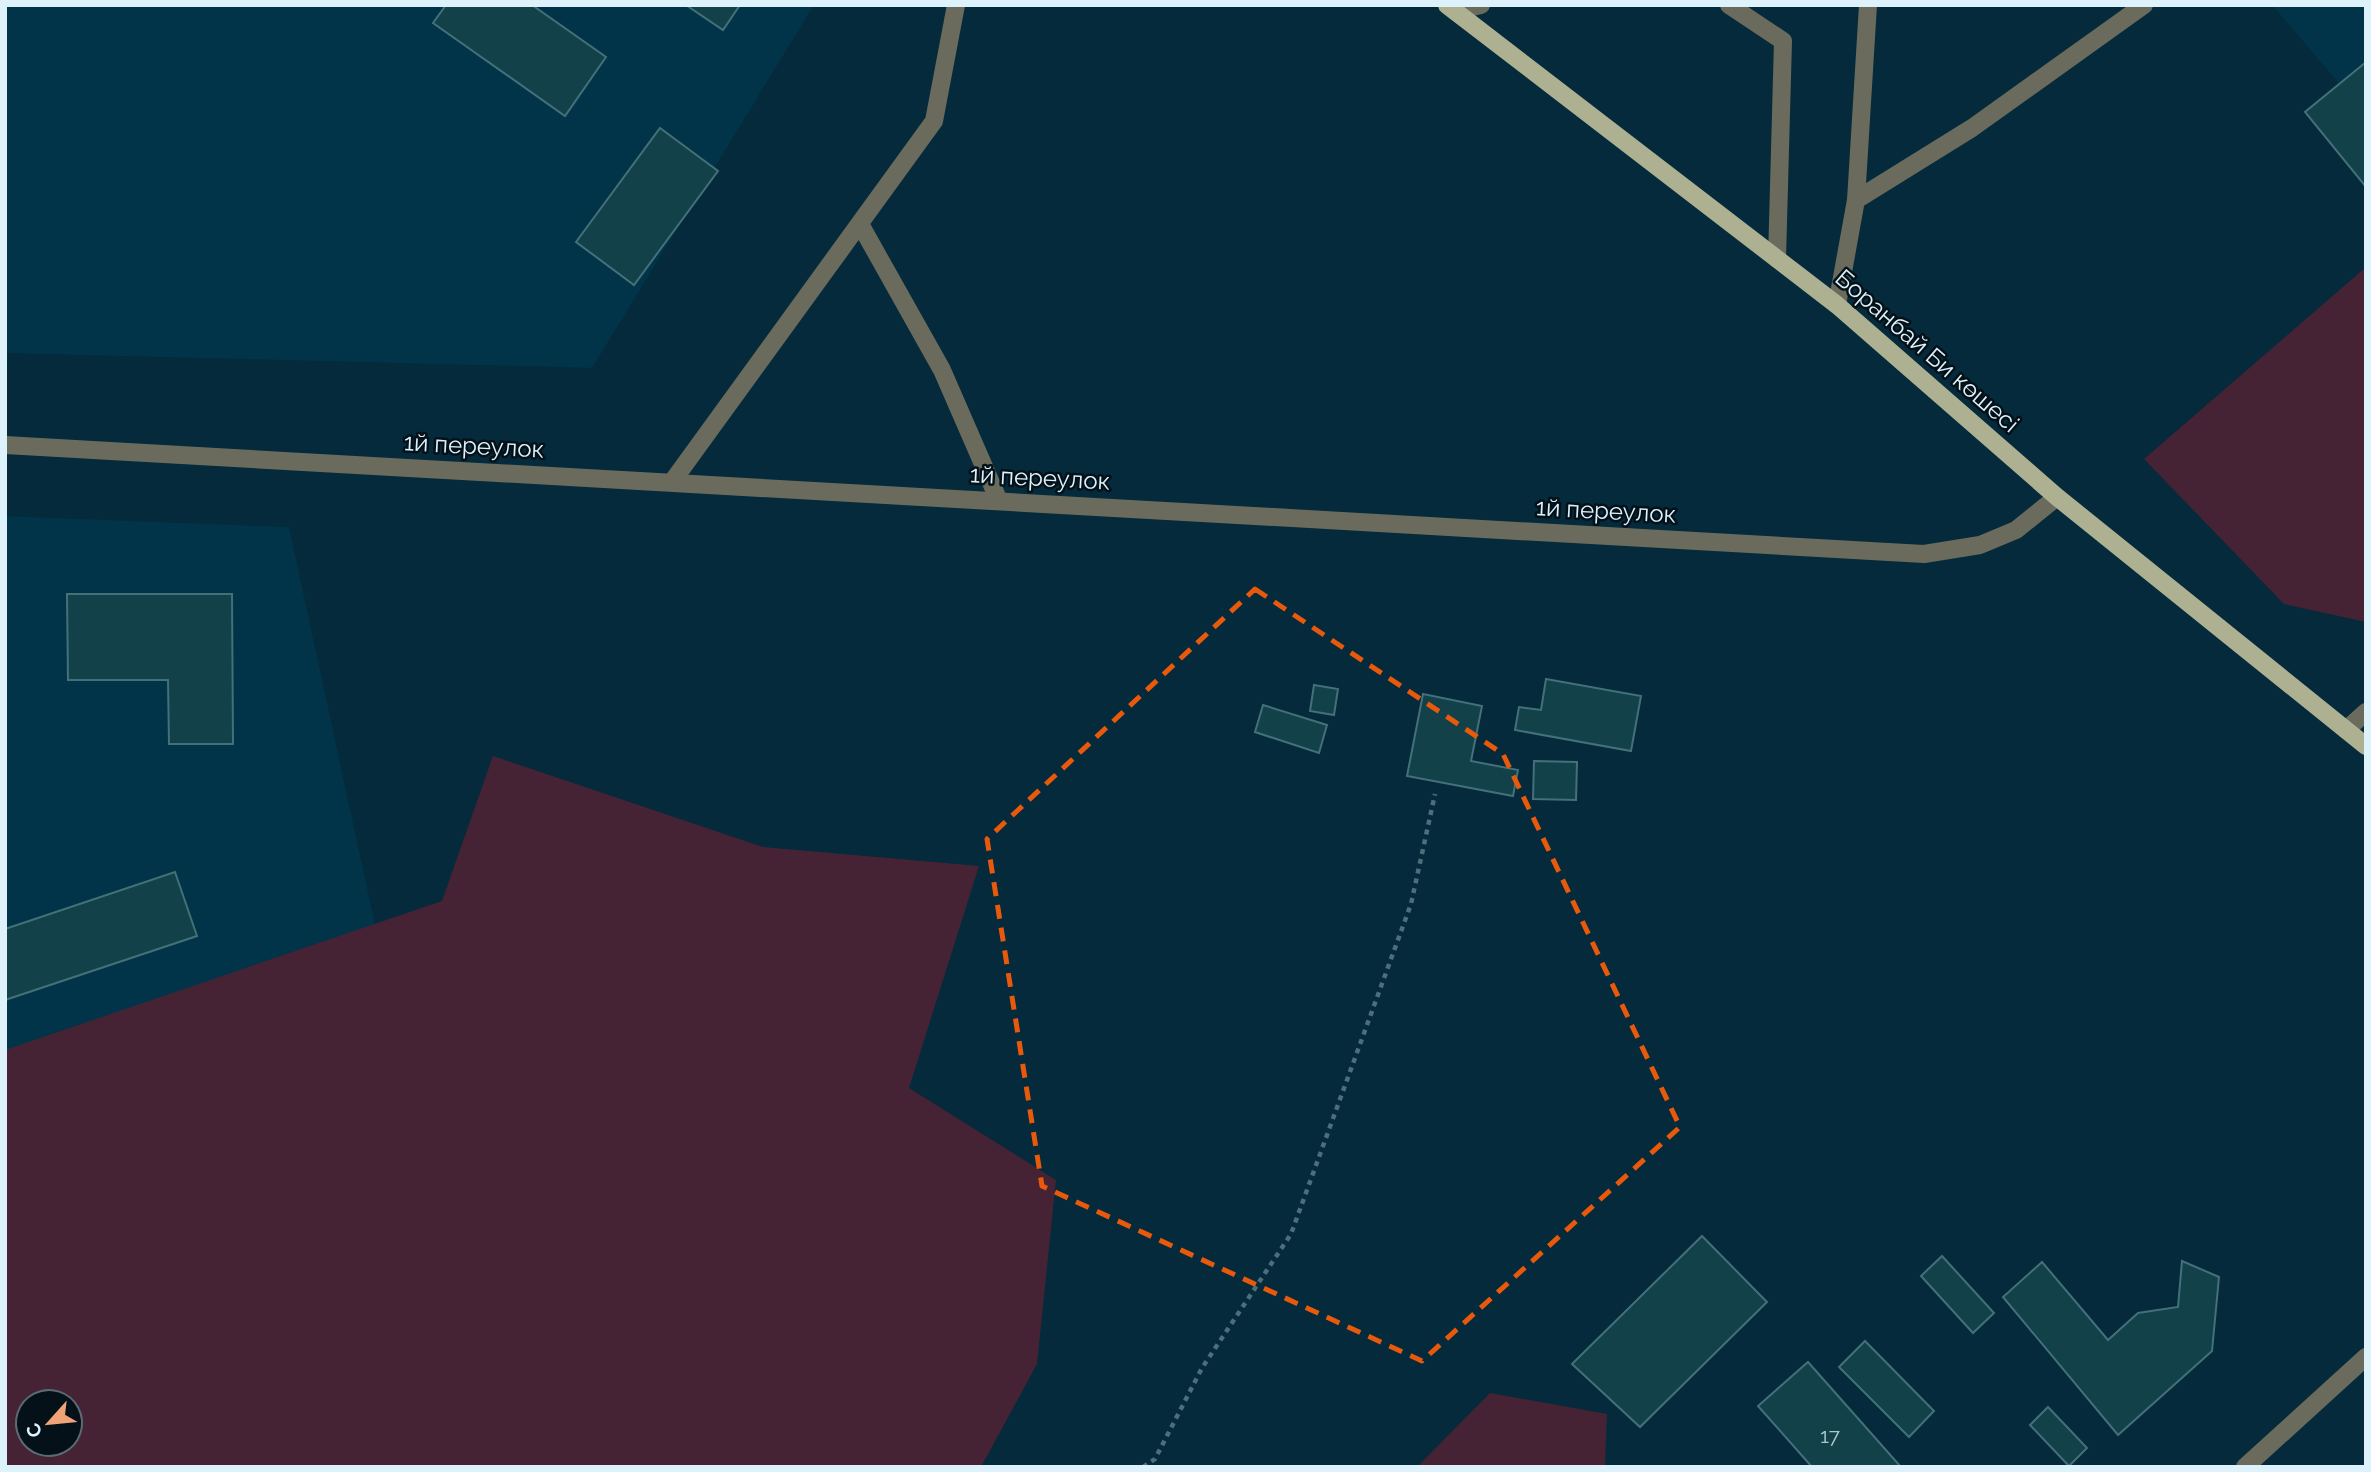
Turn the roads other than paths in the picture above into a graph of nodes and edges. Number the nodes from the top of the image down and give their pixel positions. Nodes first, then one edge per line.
1 (956, 5) edge
2 (1481, 5) edge
3 (1729, 5) edge
4 (1868, 5) edge
5 (2144, 5) edge
6 (1451, 8) edge
7 (1856, 200) junction
8 (860, 224) junction
9 (1777, 259) junction
10 (1838, 305) junction
11 (5, 445) edge
12 (672, 482) junction
13 (2057, 497) junction
14 (999, 500) junction
15 (2366, 712) edge
16 (2346, 730) junction
17 (2366, 746) edge
18 (2366, 1357) edge
19 (2245, 1467) edge

1 - 8 street
2 - 6 street
3 - 9 street
4 - 7 street
5 - 7 street
6 - 9 main road, Боранбай Би көшесі
7 - 10 street
8 - 12 street
8 - 14 street
9 - 10 main road, Боранбай Би көшесі
10 - 13 main road, Боранбай Би көшесі
11 - 12 street, 1й переулок
12 - 14 street, 1й переулок
13 - 14 street, 1й переулок
13 - 16 main road, Боранбай Би көшесі
15 - 16 street
16 - 17 main road, Боранбай Би көшесі
18 - 19 street

